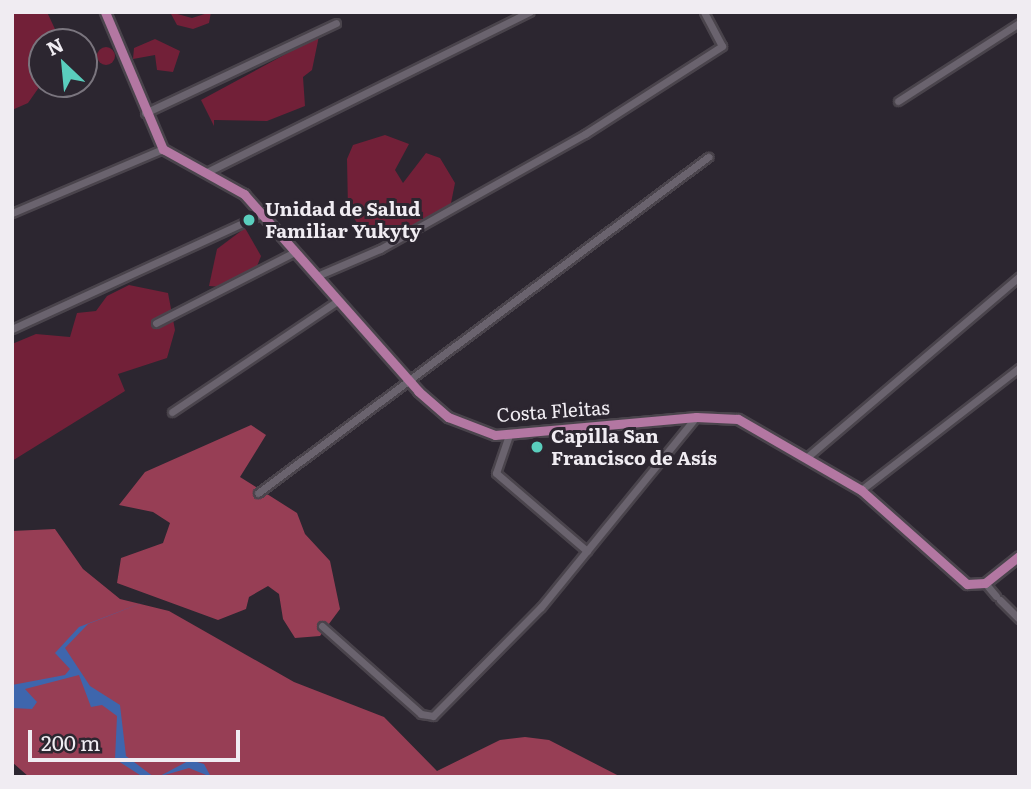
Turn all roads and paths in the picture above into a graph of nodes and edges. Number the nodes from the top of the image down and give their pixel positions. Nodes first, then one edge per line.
1 (104, 12) edge
2 (529, 12) edge
3 (704, 12) edge
4 (336, 23) dead end
5 (1019, 23) edge
6 (898, 101) dead end
7 (145, 114) junction
8 (163, 149) junction
9 (708, 156) dead end
10 (207, 172) junction
11 (12, 213) edge
12 (262, 214) junction
13 (295, 252) junction
14 (317, 276) junction
15 (1019, 277) edge
16 (337, 300) junction
17 (156, 323) dead end
18 (12, 329) edge
19 (1019, 368) edge
20 (409, 381) junction
21 (172, 412) dead end
22 (696, 417) junction
23 (509, 435) junction
24 (806, 458) junction
25 (861, 490) junction
26 (258, 493) dead end
27 (587, 551) junction
28 (1019, 556) edge
29 (985, 583) junction
30 (1019, 619) edge
31 (322, 626) dead end

1 - 7 main road
2 - 10 street
3 - 14 street
4 - 7 street
5 - 6 street
7 - 8 main road
8 - 10 main road, Costa Fleitas
8 - 11 street
9 - 20 street
10 - 12 main road, Costa Fleitas
12 - 13 main road, Costa Fleitas
12 - 18 street
13 - 14 main road, Costa Fleitas
13 - 17 street
14 - 16 main road, Costa Fleitas
15 - 24 street
16 - 20 main road, Costa Fleitas
16 - 21 street
19 - 25 street
20 - 23 main road, Costa Fleitas
20 - 26 street
22 - 23 main road, Costa Fleitas
22 - 24 main road, Costa Fleitas
22 - 27 street
23 - 27 street
24 - 25 main road, Costa Fleitas
25 - 29 main road, Costa Fleitas
27 - 31 street
28 - 29 main road
29 - 30 street

